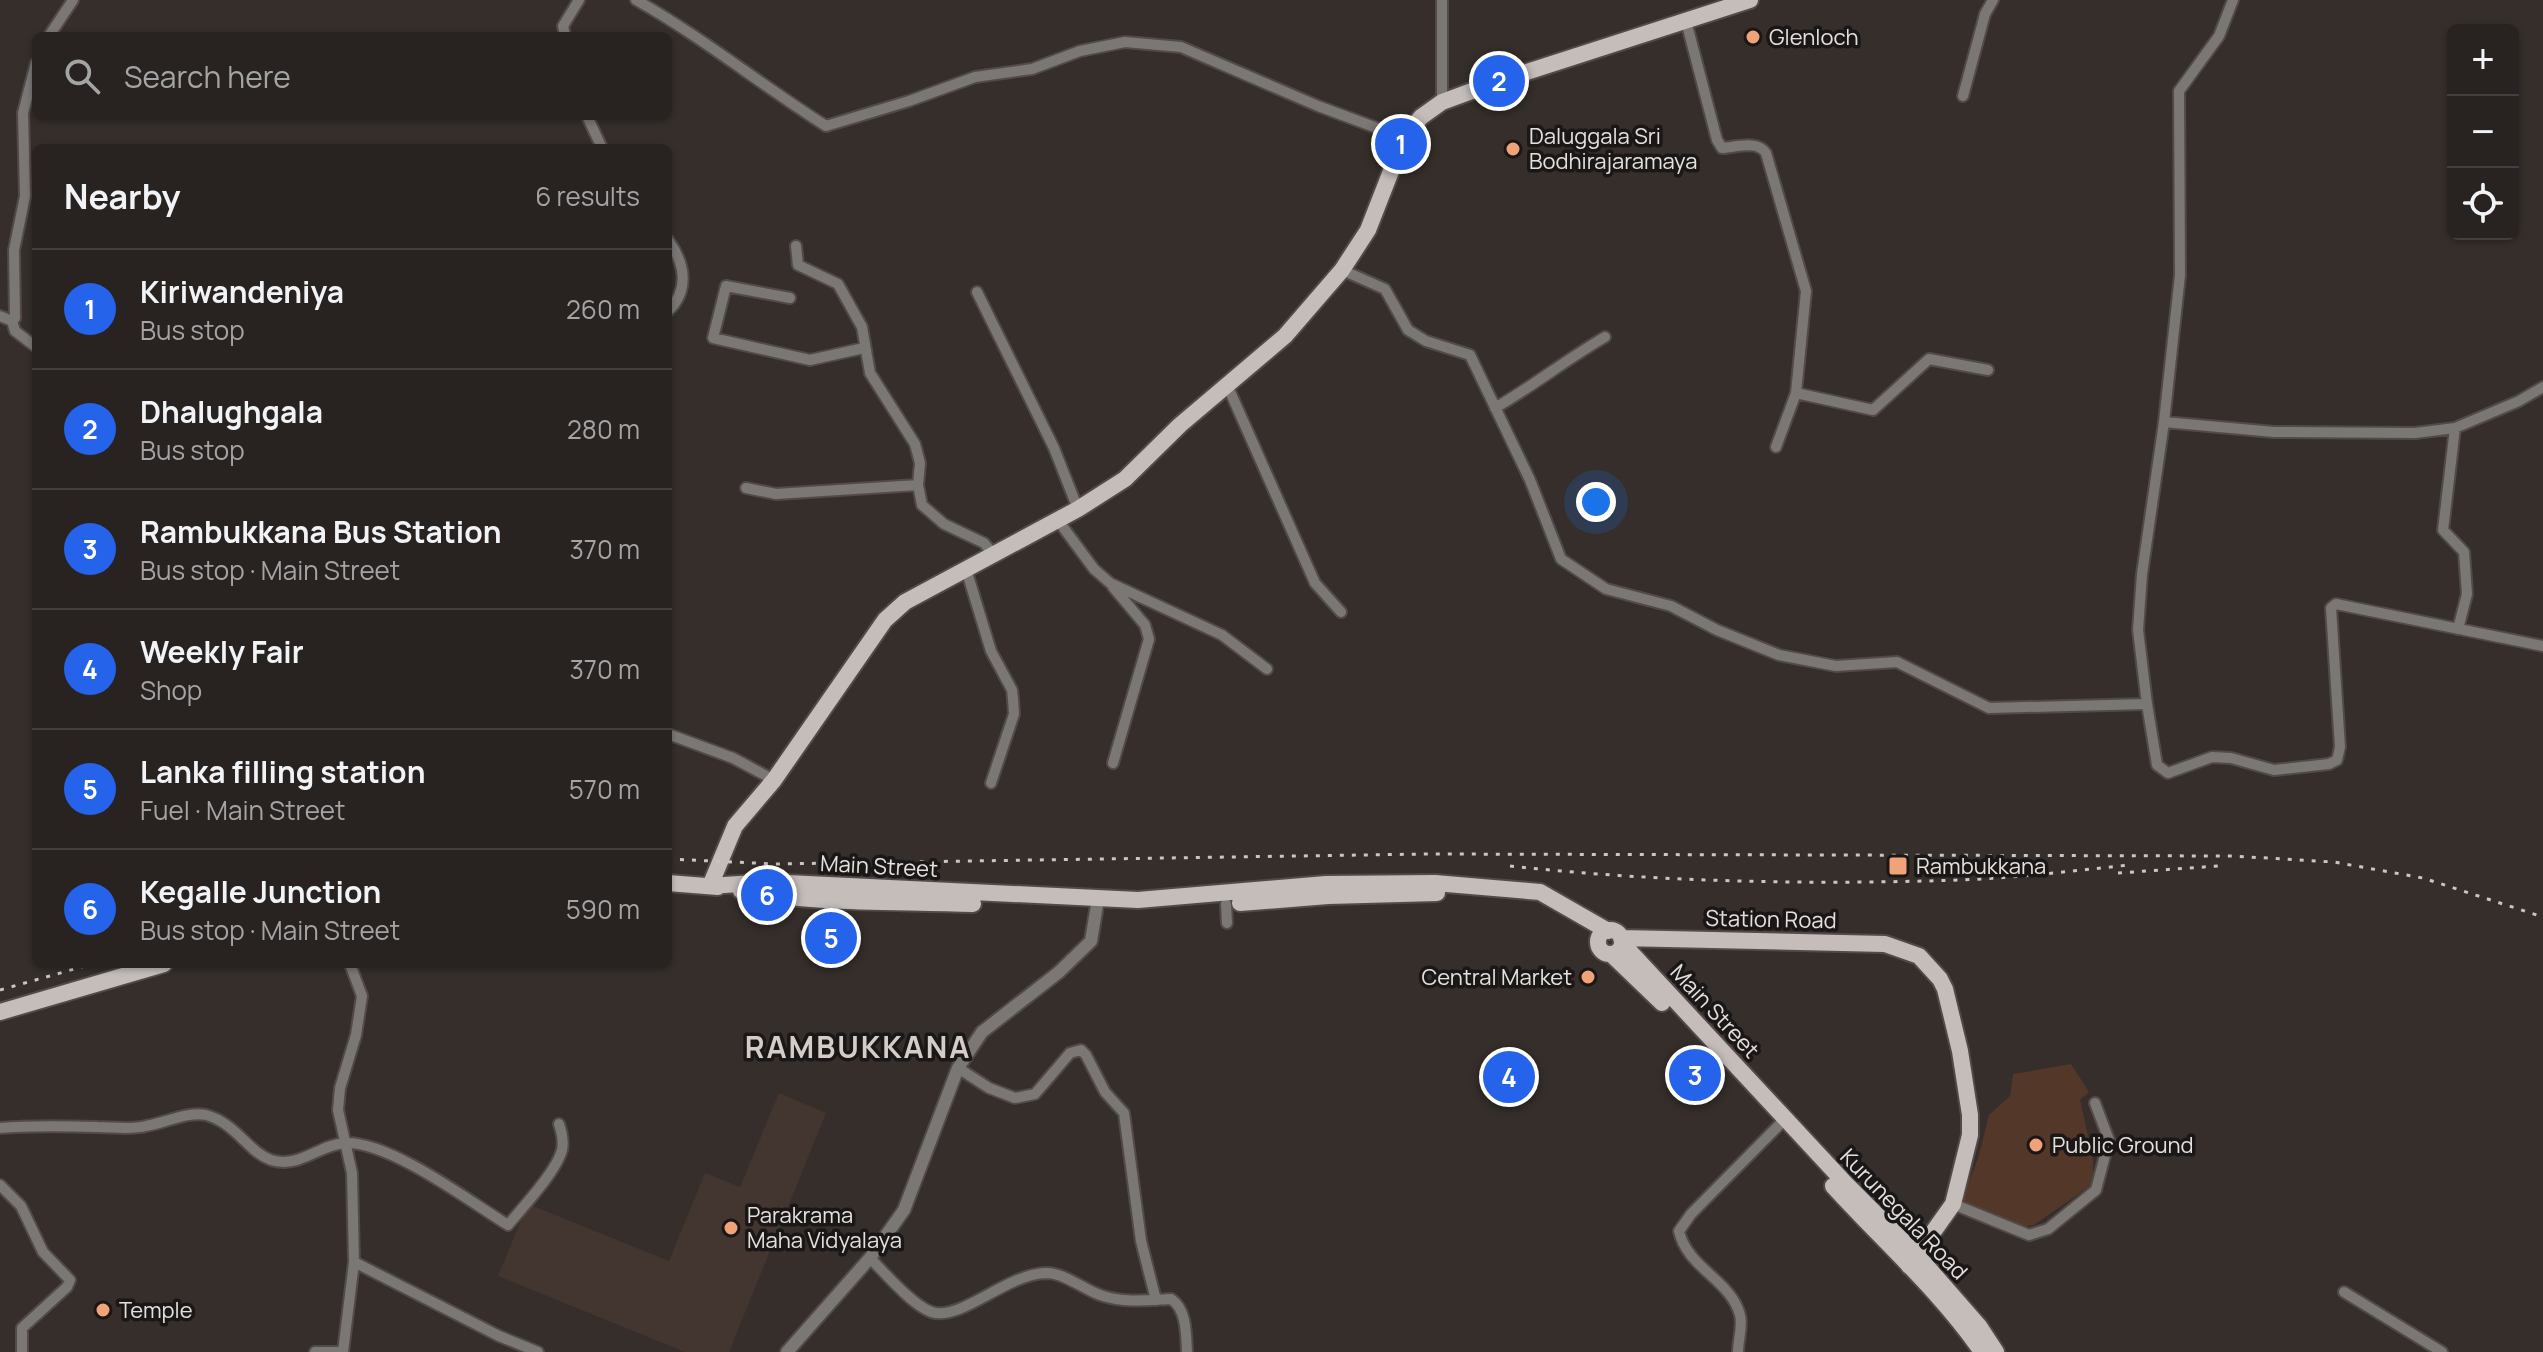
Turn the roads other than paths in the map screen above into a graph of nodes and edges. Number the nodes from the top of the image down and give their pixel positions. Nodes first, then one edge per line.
1 (73, 0) edge
2 (579, 0) edge
3 (636, 0) edge
4 (1442, 0) edge
5 (1750, 0) edge
6 (1993, 0) edge
7 (2233, 0) edge
8 (1686, 21) junction
9 (52, 32) edge
10 (564, 32) edge
11 (32, 78) edge
12 (1963, 96) dead end
13 (1442, 102) junction
14 (589, 120) edge
15 (1404, 138) junction
16 (600, 144) edge
17 (672, 245) edge
18 (796, 246) dead end
19 (1342, 270) junction
20 (977, 292) dead end
21 (790, 298) dead end
22 (672, 307) edge
23 (0, 316) edge
24 (12, 321) junction
25 (1605, 337) dead end
26 (32, 344) edge
27 (864, 348) junction
28 (1988, 370) dead end
29 (1228, 387) junction
30 (2543, 387) edge
31 (1796, 393) junction
32 (1495, 408) junction
33 (2164, 422) junction
34 (2455, 428) junction
35 (1776, 447) dead end
36 (918, 485) junction
37 (746, 488) dead end
38 (1078, 509) junction
39 (1057, 519) junction
40 (993, 554) junction
41 (966, 569) junction
42 (1110, 583) junction
43 (1341, 612) dead end
44 (2458, 629) junction
45 (2543, 646) edge
46 (1267, 669) dead end
47 (2147, 704) junction
48 (672, 735) edge
49 (1113, 763) dead end
50 (774, 780) junction
51 (991, 783) dead end
52 (672, 883) edge
53 (710, 886) junction
54 (1480, 888) junction
55 (1098, 903) junction
56 (1226, 904) junction
57 (1227, 923) dead end
58 (1612, 942) junction
59 (150, 968) edge
60 (352, 968) edge
61 (0, 1012) edge
62 (958, 1068) junction
63 (2095, 1103) dead end
64 (1778, 1116) junction
65 (559, 1124) dead end
66 (0, 1128) edge
67 (346, 1143) junction
68 (0, 1185) edge
69 (1953, 1204) junction
70 (870, 1258) junction
71 (1913, 1260) junction
72 (354, 1262) junction
73 (2344, 1292) dead end
74 (1156, 1300) junction
75 (22, 1352) edge
76 (315, 1352) edge
77 (343, 1352) edge
78 (538, 1352) edge
79 (787, 1352) edge
80 (1187, 1352) edge
81 (1738, 1352) edge
82 (1982, 1352) edge
83 (1996, 1352) edge
84 (2442, 1352) edge

1 - 9 street
2 - 10 street
3 - 15 street
4 - 13 street
5 - 8 main road
6 - 12 street
7 - 33 street
8 - 13 main road
8 - 31 street
11 - 24 street
13 - 15 main road
14 - 16 street
15 - 19 main road
17 - 22 street
18 - 27 street
19 - 29 main road
19 - 32 street
20 - 38 street
21 - 27 street
23 - 24 street
24 - 26 street
25 - 32 street
27 - 36 street
28 - 31 street
29 - 38 main road
29 - 43 street
30 - 34 street
31 - 35 street
32 - 47 street
33 - 34 street
33 - 47 street
34 - 44 street
36 - 37 street
36 - 40 street
38 - 39 main road
39 - 40 main road
39 - 42 street
40 - 41 main road
41 - 50 main road
41 - 51 street
42 - 46 street
42 - 49 street
44 - 45 street
44 - 47 street
48 - 50 street
50 - 53 main road
52 - 53 main road, Main Street
53 - 55 main road, Main Street
54 - 55 main road, Main Street
54 - 56 main road, Main Street
54 - 58 main road, Main Street
55 - 56 main road, Main Street
55 - 62 street
56 - 57 street
58 - 64 main road, Main Street
58 - 69 main road, Station Road
59 - 61 main road
60 - 67 street
62 - 70 street
62 - 74 street
63 - 69 street
64 - 71 main road, Kurunegala Road
64 - 81 street
65 - 67 street
66 - 67 street
67 - 72 street
68 - 75 street
69 - 71 main road
70 - 74 street
70 - 79 street
71 - 82 main road, Kurunegala Road
71 - 83 main road, Kurunegala Road
72 - 77 street
72 - 78 street
73 - 84 street
74 - 80 street
76 - 77 street

